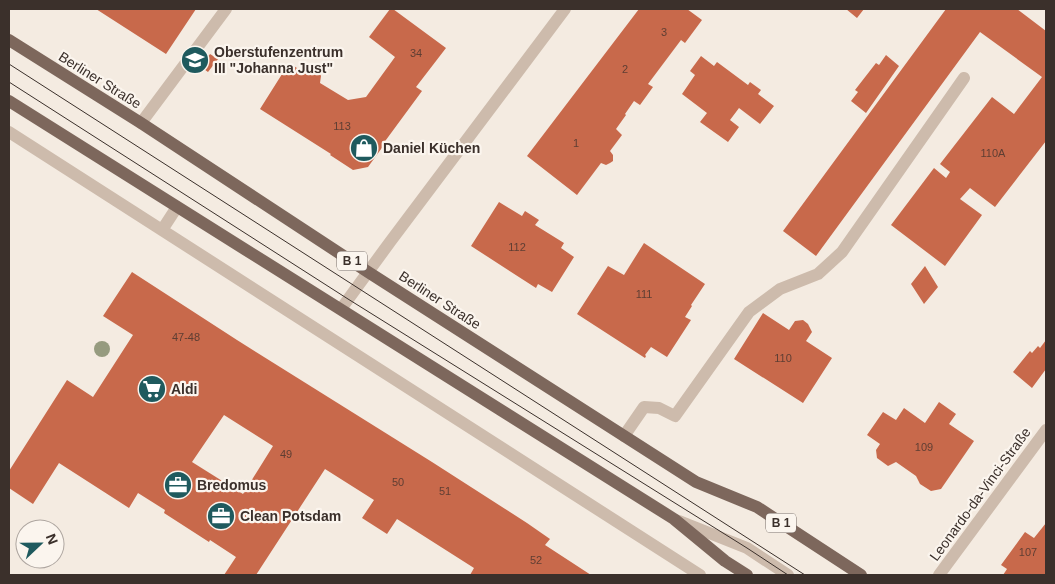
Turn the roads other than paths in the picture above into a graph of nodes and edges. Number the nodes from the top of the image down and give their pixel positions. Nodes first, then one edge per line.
1 (226, 9) edge
2 (565, 9) edge
3 (9, 40) edge
4 (964, 78) dead end
5 (9, 101) edge
6 (141, 123) junction
7 (9, 132) edge
8 (177, 207) junction
9 (162, 230) junction
10 (368, 272) junction
11 (341, 309) junction
12 (1046, 430) edge
13 (624, 436) junction
14 (674, 519) junction
15 (700, 575) edge
16 (747, 575) edge
17 (788, 575) edge
18 (861, 575) edge
19 (939, 575) edge

1 - 6 street
2 - 10 street
3 - 6 main road, Berliner Straße / B 1
4 - 13 street
5 - 8 main road
6 - 10 main road, Berliner Straße / B 1
7 - 9 street
8 - 9 street
8 - 11 main road
9 - 15 street
10 - 11 street
10 - 13 main road, Berliner Straße / B 1
11 - 14 main road
12 - 19 street, Leonardo-da-Vinci-Straße
13 - 18 main road, Berliner Straße / B 1
14 - 16 main road
14 - 17 street

